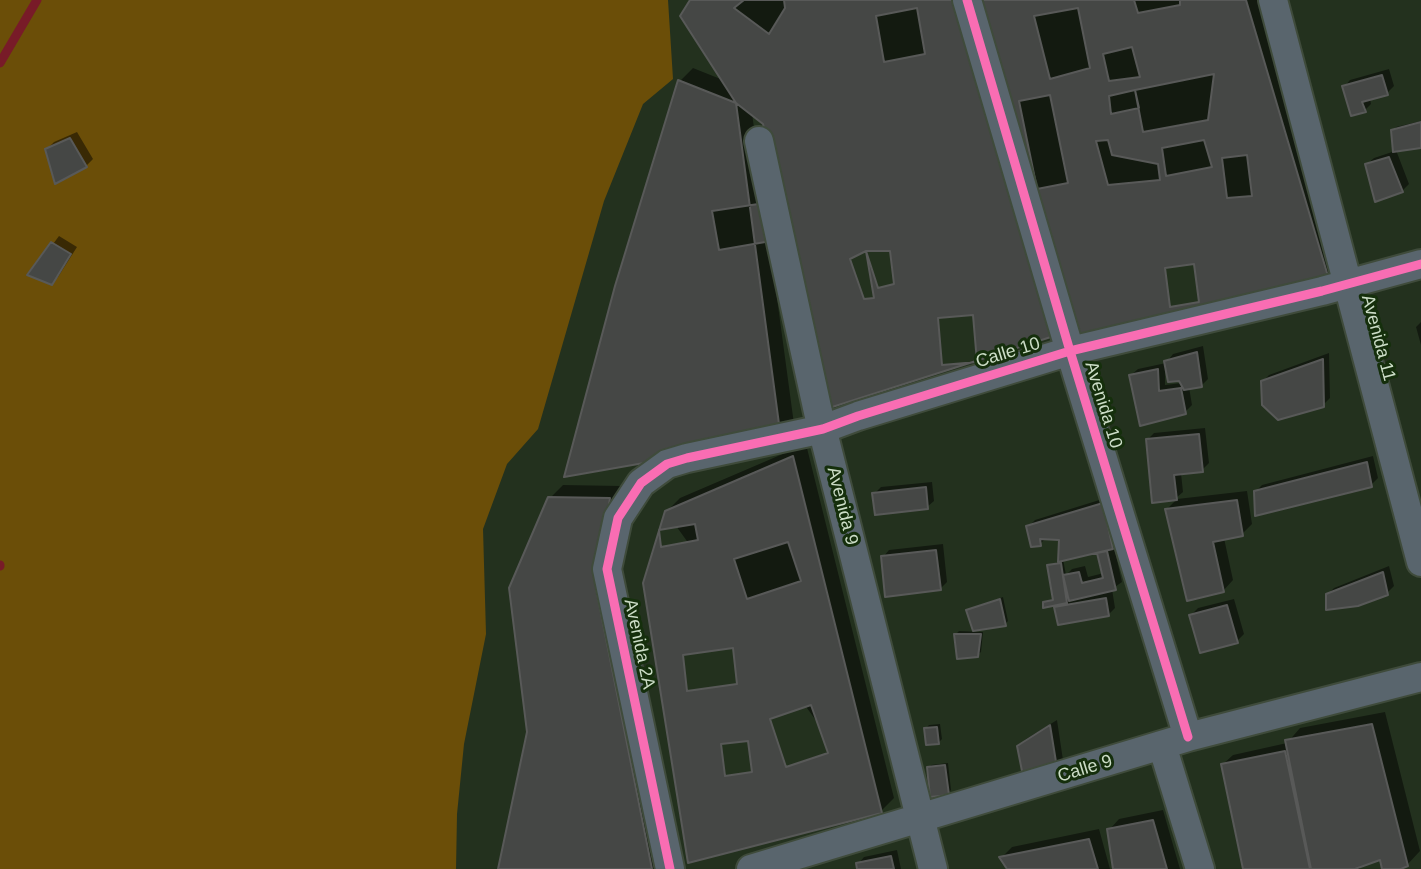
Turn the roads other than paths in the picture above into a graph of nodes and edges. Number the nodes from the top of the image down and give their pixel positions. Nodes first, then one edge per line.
1 (967, 0) edge
2 (1273, 0) edge
3 (759, 141) dead end
4 (1421, 264) edge
5 (1348, 284) junction
6 (1070, 351) junction
7 (823, 429) junction
8 (687, 458) joint
9 (1421, 562) edge
10 (1421, 677) edge
11 (1175, 741) junction
12 (922, 819) junction
13 (670, 869) edge
14 (751, 869) edge
15 (933, 869) edge
16 (1199, 869) edge

1 - 6 street, Avenida 10
2 - 5 street, Avenida 11
3 - 7 street, Avenida 9
4 - 5 street, Calle 10
5 - 6 street, Calle 10
5 - 9 street, Avenida 11
6 - 7 street, Calle 10
6 - 11 street, Avenida 10
7 - 8 street, Calle 10
7 - 12 street, Avenida 9
8 - 13 street, Avenida 2A
10 - 11 street, Calle 9
11 - 12 street, Calle 9
11 - 16 street, Avenida 10
12 - 14 street, Calle 9
12 - 15 street, Avenida 9

